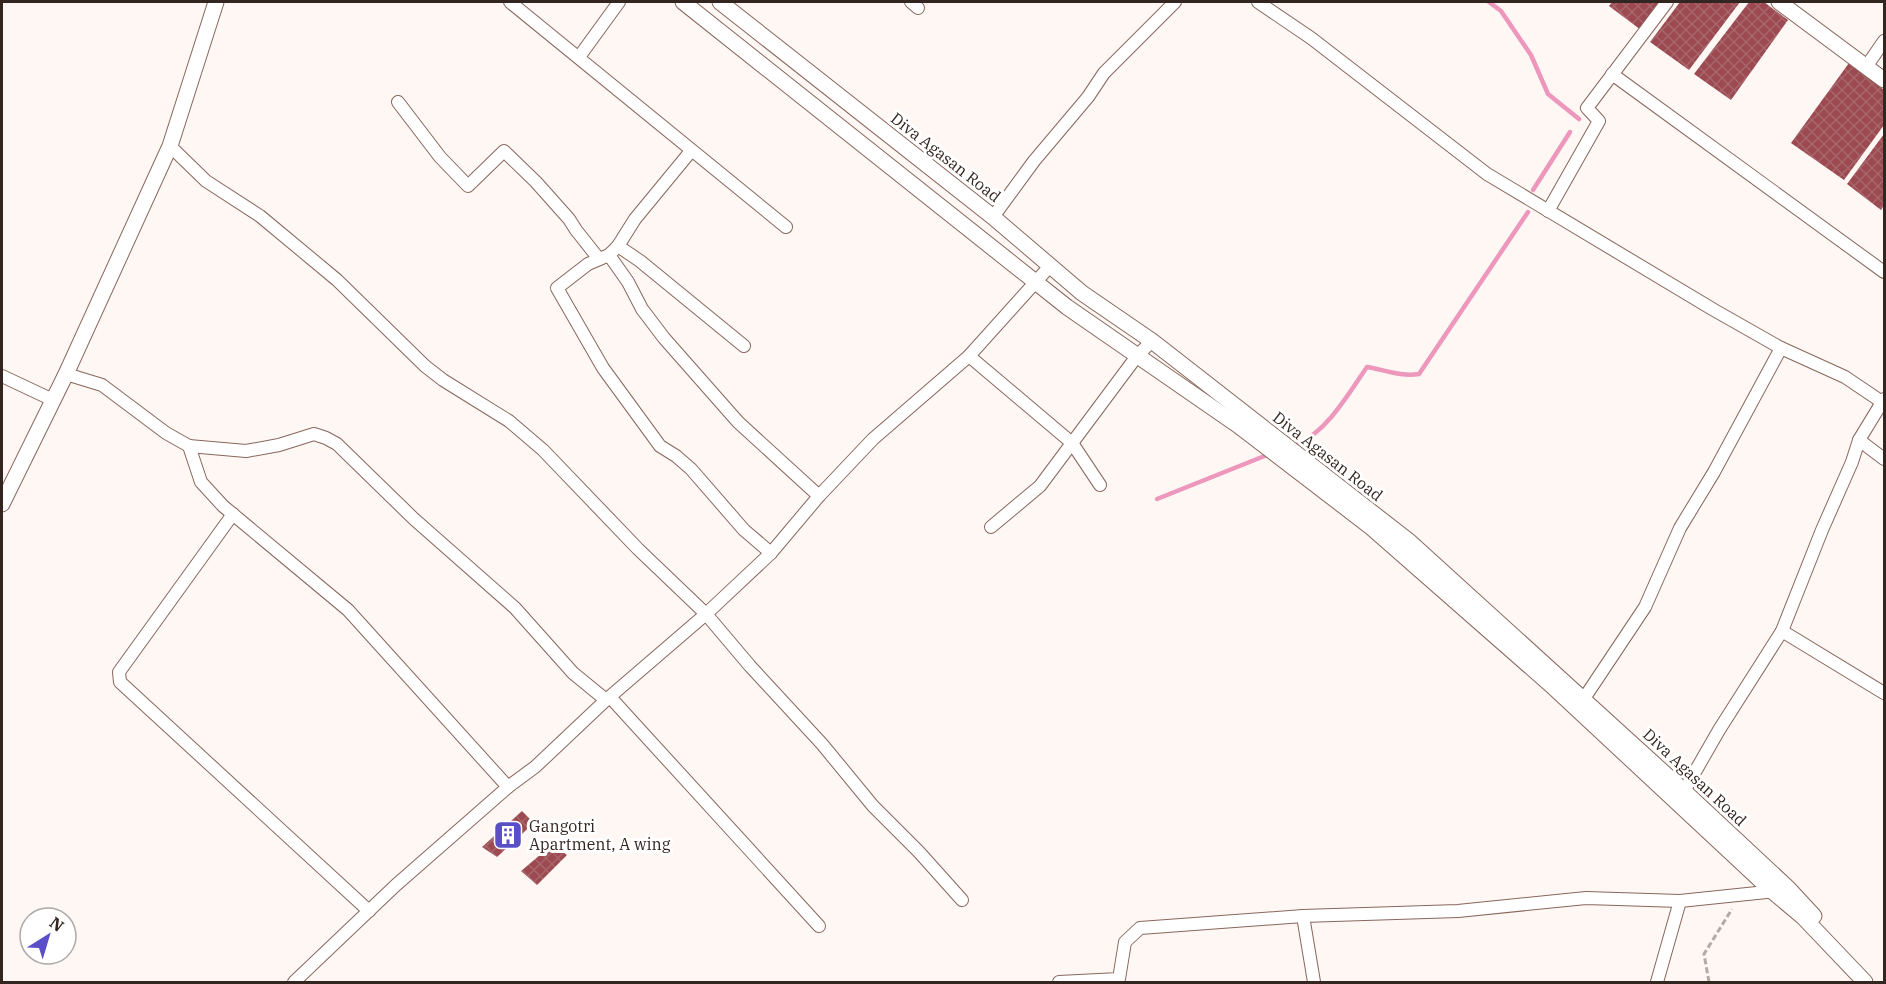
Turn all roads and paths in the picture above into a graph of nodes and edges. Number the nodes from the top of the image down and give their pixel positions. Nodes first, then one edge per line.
1 (216, 2) edge
2 (510, 2) edge
3 (619, 2) edge
4 (683, 2) edge
5 (720, 2) edge
6 (1258, 2) edge
7 (1667, 2) edge
8 (1779, 2) edge
9 (1169, 4) edge
10 (1884, 41) edge
11 (579, 57) junction
12 (1866, 67) junction
13 (1612, 74) junction
14 (1884, 80) edge
15 (398, 102) dead end
16 (170, 146) junction
17 (691, 151) junction
18 (1548, 211) junction
19 (993, 217) junction
20 (786, 226) dead end
21 (609, 253) junction
22 (1050, 266) junction
23 (1884, 272) edge
24 (1035, 282) junction
25 (1152, 341) junction
26 (744, 346) dead end
27 (1781, 348) junction
28 (969, 356) junction
29 (1137, 356) junction
30 (66, 374) junction
31 (2, 376) edge
32 (53, 400) junction
33 (1883, 401) edge
34 (1859, 440) junction
35 (1072, 443) junction
36 (189, 446) junction
37 (1884, 459) edge
38 (1100, 485) dead end
39 (819, 496) junction
40 (2, 504) edge
41 (233, 514) junction
42 (991, 527) dead end
43 (771, 553) junction
44 (706, 614) junction
45 (1782, 631) junction
46 (1884, 693) edge
47 (608, 699) junction
48 (1583, 700) junction
49 (508, 787) junction
50 (1684, 791) junction
51 (1789, 890) junction
52 (1772, 891) junction
53 (1741, 894) junction
54 (962, 900) dead end
55 (1680, 901) junction
56 (369, 911) junction
57 (1303, 916) junction
58 (819, 926) dead end
59 (1120, 981) edge
60 (294, 982) edge
61 (1059, 982) edge
62 (1314, 982) edge
63 (1657, 982) edge
64 (1709, 982) edge
65 (1864, 982) edge
66 (1878, 982) edge

1 - 16 street
2 - 11 street
3 - 11 street
4 - 24 street
5 - 19 street, Diva Agasan Road
6 - 18 street
7 - 13 street
8 - 12 street
9 - 19 street
10 - 12 street
11 - 17 street
12 - 14 street
13 - 18 street
13 - 23 street
15 - 21 street
16 - 30 street
16 - 44 street
17 - 20 street
17 - 21 street
18 - 27 street
19 - 22 street, Diva Agasan Road
21 - 26 street
21 - 39 street
21 - 43 street
22 - 24 street
22 - 25 street, Diva Agasan Road
24 - 28 street
24 - 29 street
25 - 29 street
25 - 48 street, Diva Agasan Road
27 - 33 street
27 - 48 street
28 - 35 street
28 - 39 street
29 - 35 street
29 - 52 street
30 - 32 street
30 - 36 street
31 - 32 street
32 - 40 street
33 - 34 street
34 - 37 street
34 - 45 street
35 - 38 street
35 - 42 street
36 - 41 street
36 - 47 street
39 - 43 street
41 - 49 street
41 - 56 street
43 - 44 street
44 - 47 street
44 - 54 street
45 - 46 street
45 - 50 street
47 - 49 street
47 - 58 street
48 - 50 street, Diva Agasan Road
49 - 56 street
50 - 51 street, Diva Agasan Road
51 - 52 street
51 - 66 street, Diva Agasan Road
52 - 53 street
52 - 65 street
53 - 55 street
53 - 64 path
55 - 57 street
55 - 63 street
56 - 60 street
57 - 59 street
57 - 62 street
59 - 61 street

